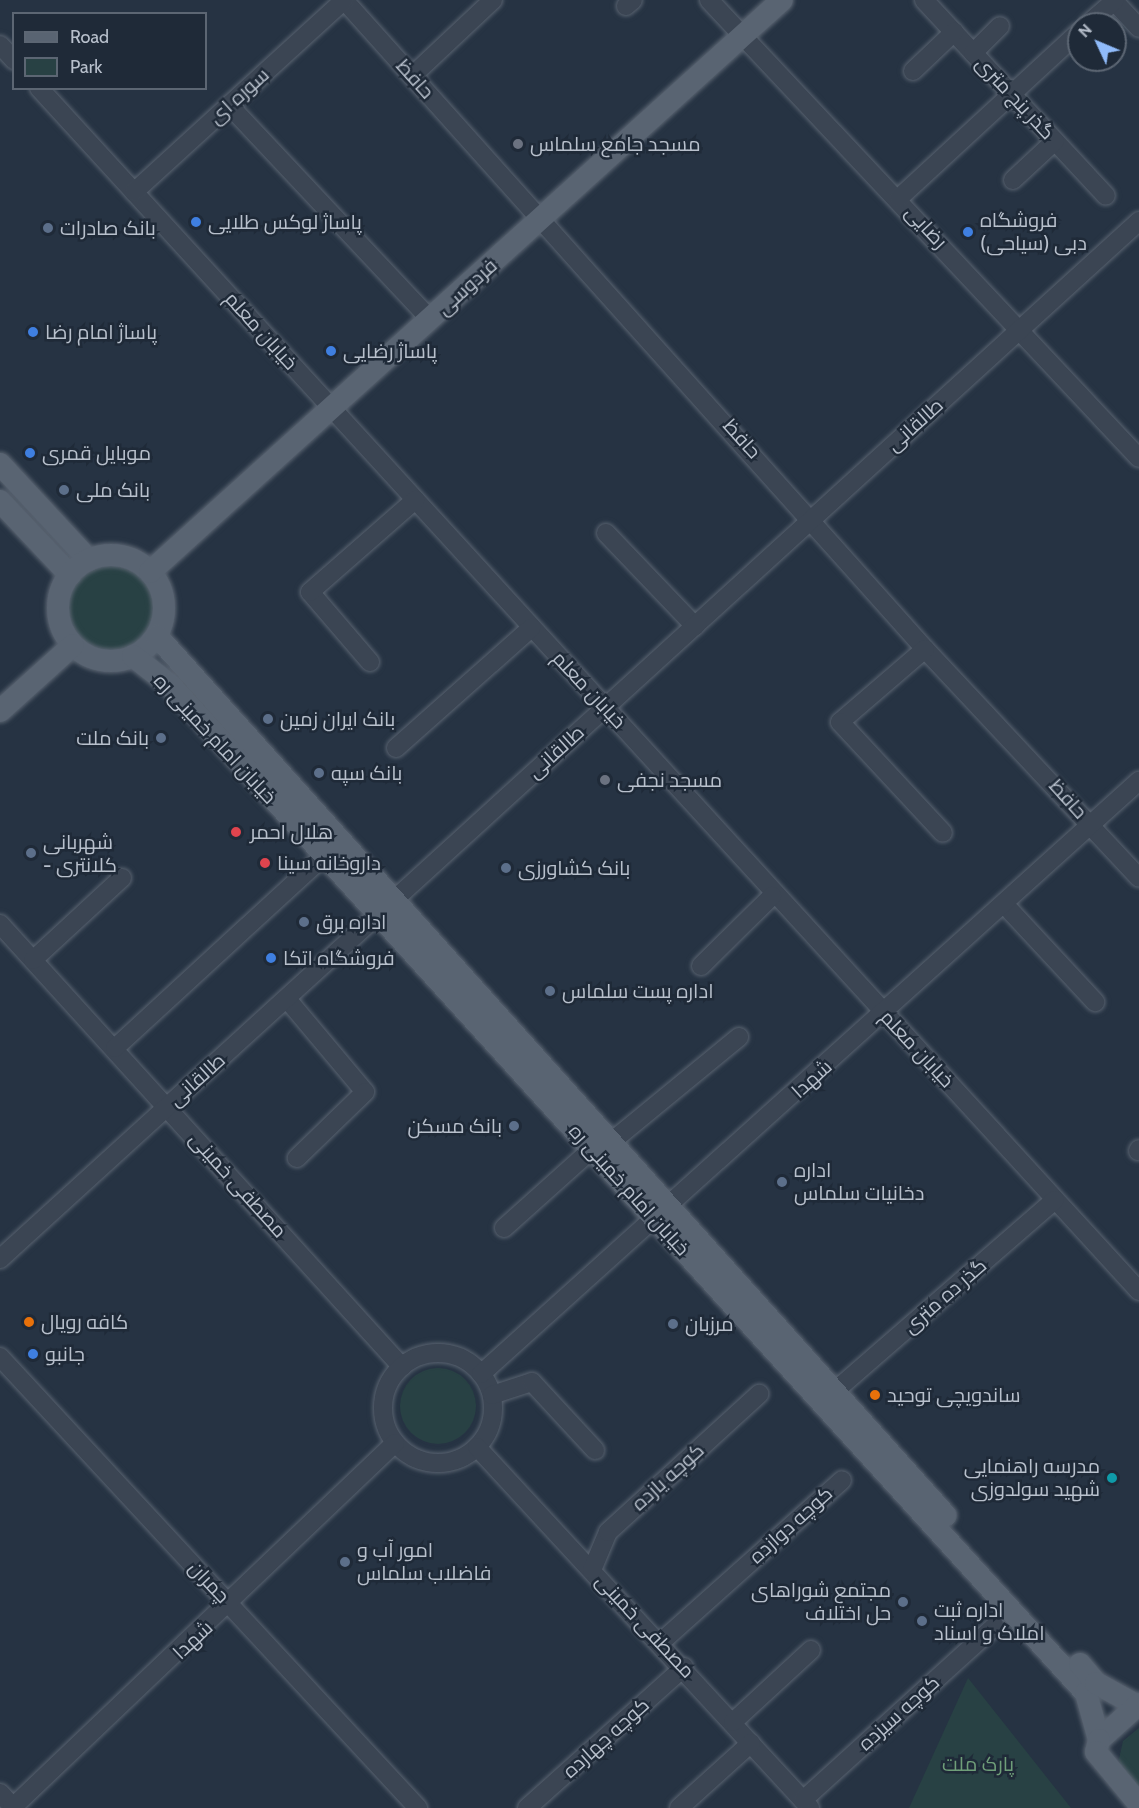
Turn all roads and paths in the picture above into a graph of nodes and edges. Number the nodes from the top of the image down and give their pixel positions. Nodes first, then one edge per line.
1 (344, 0) edge
2 (493, 0) edge
3 (709, 0) edge
4 (782, 0) edge
5 (924, 0) edge
6 (1113, 0) edge
7 (1100, 12) edge
8 (1000, 26) dead end
9 (1139, 28) edge
10 (954, 32) junction
11 (742, 36) junction
12 (1067, 43) edge
13 (0, 45) edge
14 (973, 52) junction
15 (12, 58) edge
16 (913, 71) dead end
17 (412, 76) junction
18 (41, 90) edge
19 (1011, 94) junction
20 (229, 105) junction
21 (1055, 141) junction
22 (1013, 180) dead end
23 (134, 192) junction
24 (1106, 196) dead end
25 (899, 198) junction
26 (543, 219) junction
27 (1136, 231) edge
28 (431, 320) junction
29 (1021, 328) junction
30 (333, 410) junction
31 (1139, 458) edge
32 (0, 464) edge
33 (415, 500) junction
34 (0, 501) edge
35 (813, 518) junction
36 (606, 533) dead end
37 (89, 560) junction
38 (150, 572) junction
39 (70, 575) junction
40 (695, 626) junction
41 (531, 628) junction
42 (157, 636) junction
43 (73, 645) junction
44 (925, 649) junction
45 (133, 656) junction
46 (370, 662) dead end
47 (605, 708) junction
48 (0, 711) edge
49 (396, 748) dead end
50 (1139, 781) edge
51 (1091, 825) junction
52 (943, 833) dead end
53 (324, 856) junction
54 (122, 878) dead end
55 (1139, 878) edge
56 (772, 896) junction
57 (1004, 904) junction
58 (386, 907) junction
59 (0, 924) edge
60 (33, 960) junction
61 (701, 966) dead end
62 (287, 999) junction
63 (1095, 1002) dead end
64 (884, 1013) junction
65 (739, 1037) dead end
66 (114, 1048) junction
67 (167, 1107) junction
68 (601, 1146) junction
69 (297, 1158) dead end
70 (1055, 1200) junction
71 (664, 1214) junction
72 (504, 1228) dead end
73 (0, 1259) edge
74 (1139, 1292) edge
75 (0, 1356) edge
76 (402, 1367) junction
77 (481, 1374) junction
78 (835, 1391) junction
79 (759, 1394) dead end
80 (492, 1395) junction
81 (395, 1443) junction
82 (477, 1447) junction
83 (595, 1450) dead end
84 (842, 1480) dead end
85 (592, 1570) junction
86 (230, 1605) junction
87 (995, 1626) dead end
88 (660, 1643) junction
89 (811, 1650) dead end
90 (684, 1667) junction
91 (1137, 1705) edge
92 (733, 1722) junction
93 (1099, 1740) junction
94 (751, 1743) junction
95 (0, 1793) edge
96 (807, 1804) edge
97 (1139, 1804) edge
98 (13, 1808) edge
99 (418, 1808) edge
100 (527, 1808) edge
101 (680, 1808) edge

1 - 17 street, حافظ
1 - 20 street, سوره ای
2 - 17 street
3 - 11 street, رضایی
4 - 11 main road, فردوسی
5 - 10 street, گذر پنج متری
6 - 7 street
6 - 9 street
8 - 14 street
10 - 14 street, گذر پنج متری
10 - 16 street
11 - 25 street, رضایی
11 - 26 main road, فردوسی
12 - 19 street
13 - 15 street
14 - 19 street, گذر پنج متری
17 - 26 street, حافظ
18 - 23 street, خیابان معلم
19 - 21 street, گذر پنج متری
19 - 25 street
20 - 23 street, سوره ای
20 - 28 street
21 - 22 street
21 - 24 street, گذر پنج متری
23 - 30 street, خیابان معلم
25 - 29 street, رضایی
26 - 28 main road, فردوسی
26 - 35 street, حافظ
27 - 29 street, طالقانی
28 - 30 main road, فردوسی
29 - 31 street, رضایی
29 - 35 street, طالقانی
30 - 33 street, خیابان معلم
30 - 38 main road, فردوسی
32 - 37 main road
33 - 41 street, خیابان معلم
33 - 46 street
34 - 39 main road
35 - 40 street, طالقانی
35 - 44 street, حافظ
36 - 40 street
37 - 38 main road
37 - 39 main road
38 - 42 main road
39 - 43 main road
40 - 47 street, طالقانی
41 - 47 street, خیابان معلم
41 - 49 street
42 - 45 main road
42 - 58 main road, خیابان امام خمینی ره
43 - 45 main road
43 - 48 main road
44 - 51 street, حافظ
44 - 52 street
45 - 53 main road, خیابان امام خمینی ره
47 - 56 street, خیابان معلم
47 - 58 street, طالقانی
50 - 51 street, شهدا
51 - 55 street, حافظ
51 - 57 street, شهدا
53 - 58 main road, خیابان امام خمینی ره
53 - 66 street
54 - 60 street
56 - 61 street
56 - 64 street, خیابان معلم
57 - 63 street
57 - 64 street, شهدا
58 - 62 street, طالقانی
58 - 68 main road, خیابان امام خمینی ره
59 - 60 street, مصطفی خمینی
60 - 66 street, مصطفی خمینی
62 - 67 street, طالقانی
62 - 69 street
64 - 70 street, خیابان معلم
64 - 71 street, شهدا
65 - 68 street
66 - 67 street, مصطفی خمینی
67 - 73 street, طالقانی
67 - 76 street, مصطفی خمینی
68 - 71 main road, خیابان امام خمینی ره
68 - 72 street
70 - 74 street, خیابان معلم
70 - 78 street, گذر ده متری
71 - 77 street, شهدا
71 - 78 main road, خیابان امام خمینی ره
71 - 93 main road, خیابان امام خمینی ره
75 - 86 street, چمران
76 - 77 street
76 - 81 street
77 - 80 street
78 - 91 main road, خیابان امام خمینی ره
79 - 85 street, کوچه یازده
80 - 82 street
80 - 83 street
81 - 82 street
81 - 86 street, شهدا
82 - 85 street, مصطفی خمینی
84 - 88 street, کوچه دوازده
85 - 88 street, مصطفی خمینی
86 - 98 street, شهدا
86 - 99 street, چمران
87 - 96 street, کوچه سیزده
88 - 90 street, مصطفی خمینی
89 - 92 street
90 - 92 street, مصطفی خمینی
90 - 100 street, کوچه چهارده
91 - 93 main road
92 - 94 street, مصطفی خمینی
93 - 97 main road, خیابان امام خمینی ره
94 - 96 street, مصطفی خمینی
94 - 101 street
95 - 98 street

